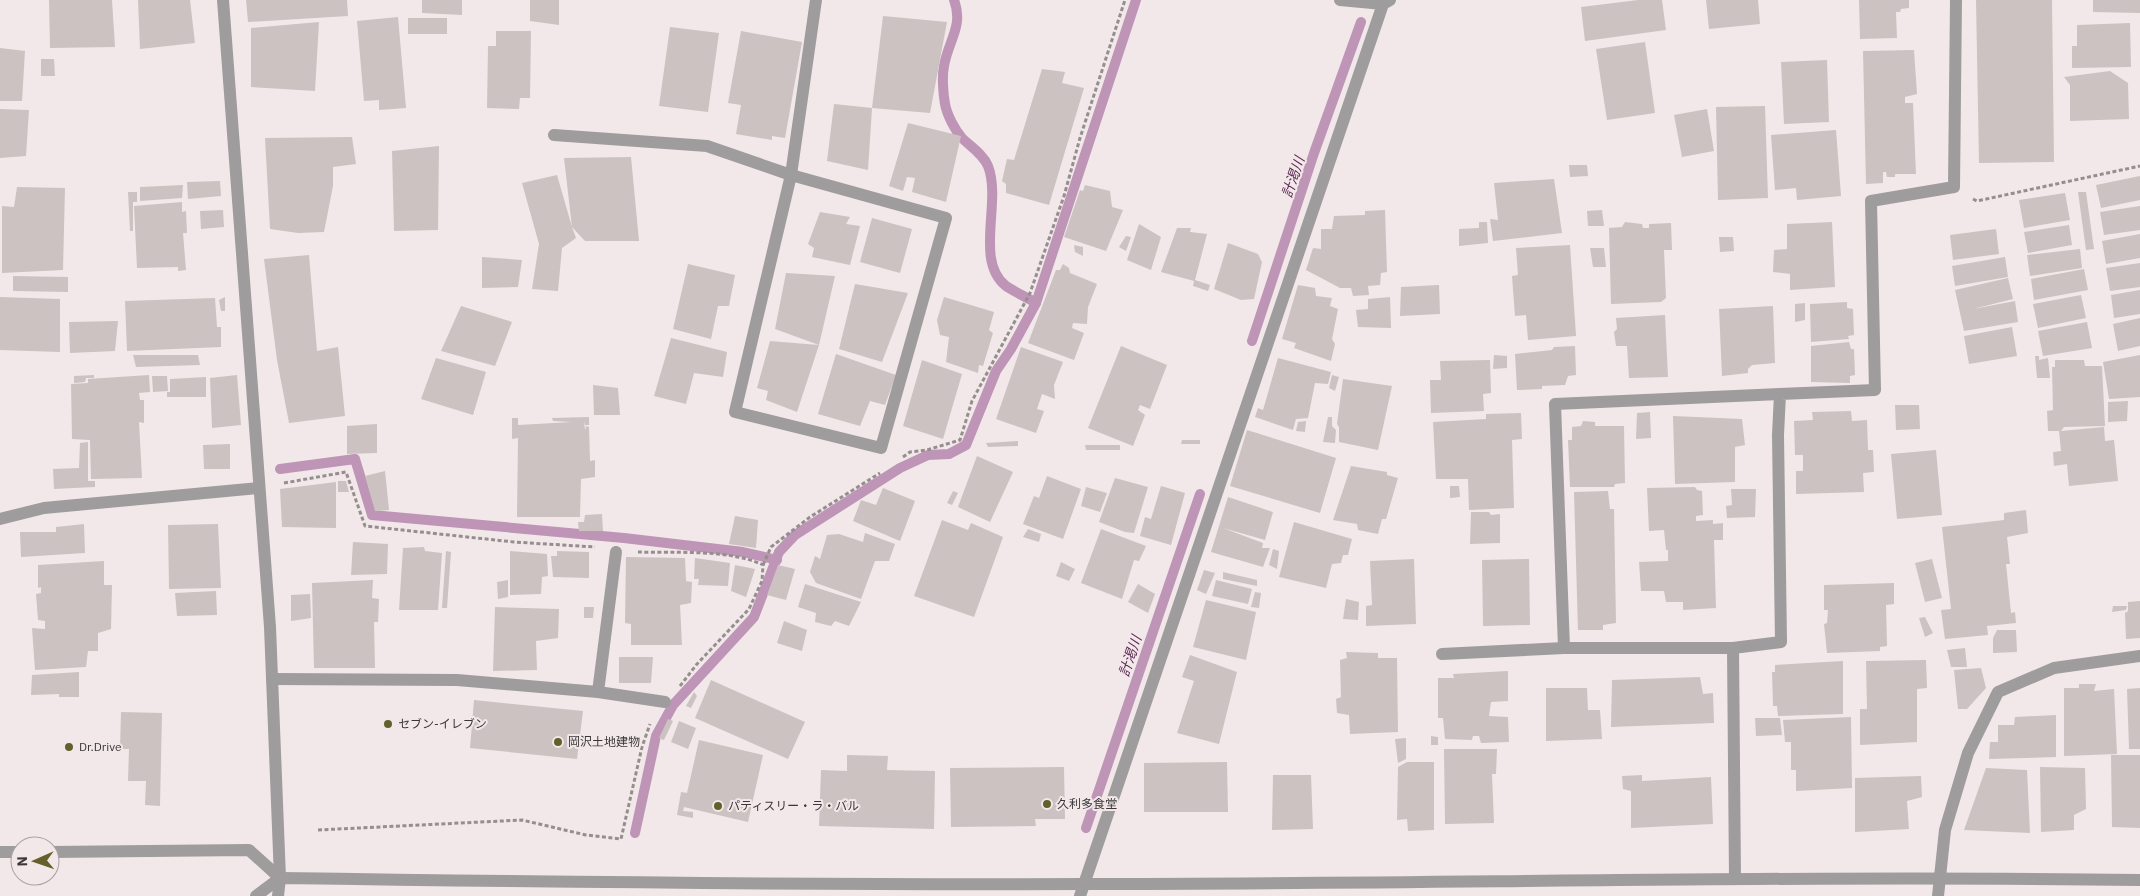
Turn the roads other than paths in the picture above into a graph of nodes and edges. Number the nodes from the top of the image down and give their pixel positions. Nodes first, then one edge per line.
1 (223, 0) edge
2 (816, 0) edge
3 (1340, 0) edge
4 (1956, 0) edge
5 (1386, 2) edge
6 (554, 135) dead end
7 (792, 175) junction
8 (1780, 394) junction
9 (258, 488) junction
10 (0, 519) edge
11 (616, 552) road end
12 (1564, 648) junction
13 (1733, 648) junction
14 (1442, 654) dead end
15 (2140, 656) edge
16 (272, 679) junction
17 (598, 692) junction
18 (665, 702) road end
19 (60, 852) edge
20 (1940, 877) junction
21 (280, 878) junction
22 (1735, 878) junction
23 (2140, 880) edge
24 (1083, 890) edge
25 (256, 896) edge
26 (278, 896) edge
27 (1938, 896) edge

1 - 9 street
2 - 7 street
3 - 5 street
4 - 8 street
5 - 24 street
6 - 7 street
7 - 7 street
8 - 12 street
8 - 13 street
9 - 10 street
9 - 16 street
11 - 17 street
12 - 13 street
12 - 14 street
13 - 22 street
15 - 20 street
16 - 17 street
16 - 21 street
17 - 18 street
19 - 21 street
20 - 22 street
20 - 23 street
20 - 27 street
21 - 24 street
21 - 25 street
21 - 26 street
22 - 24 street

